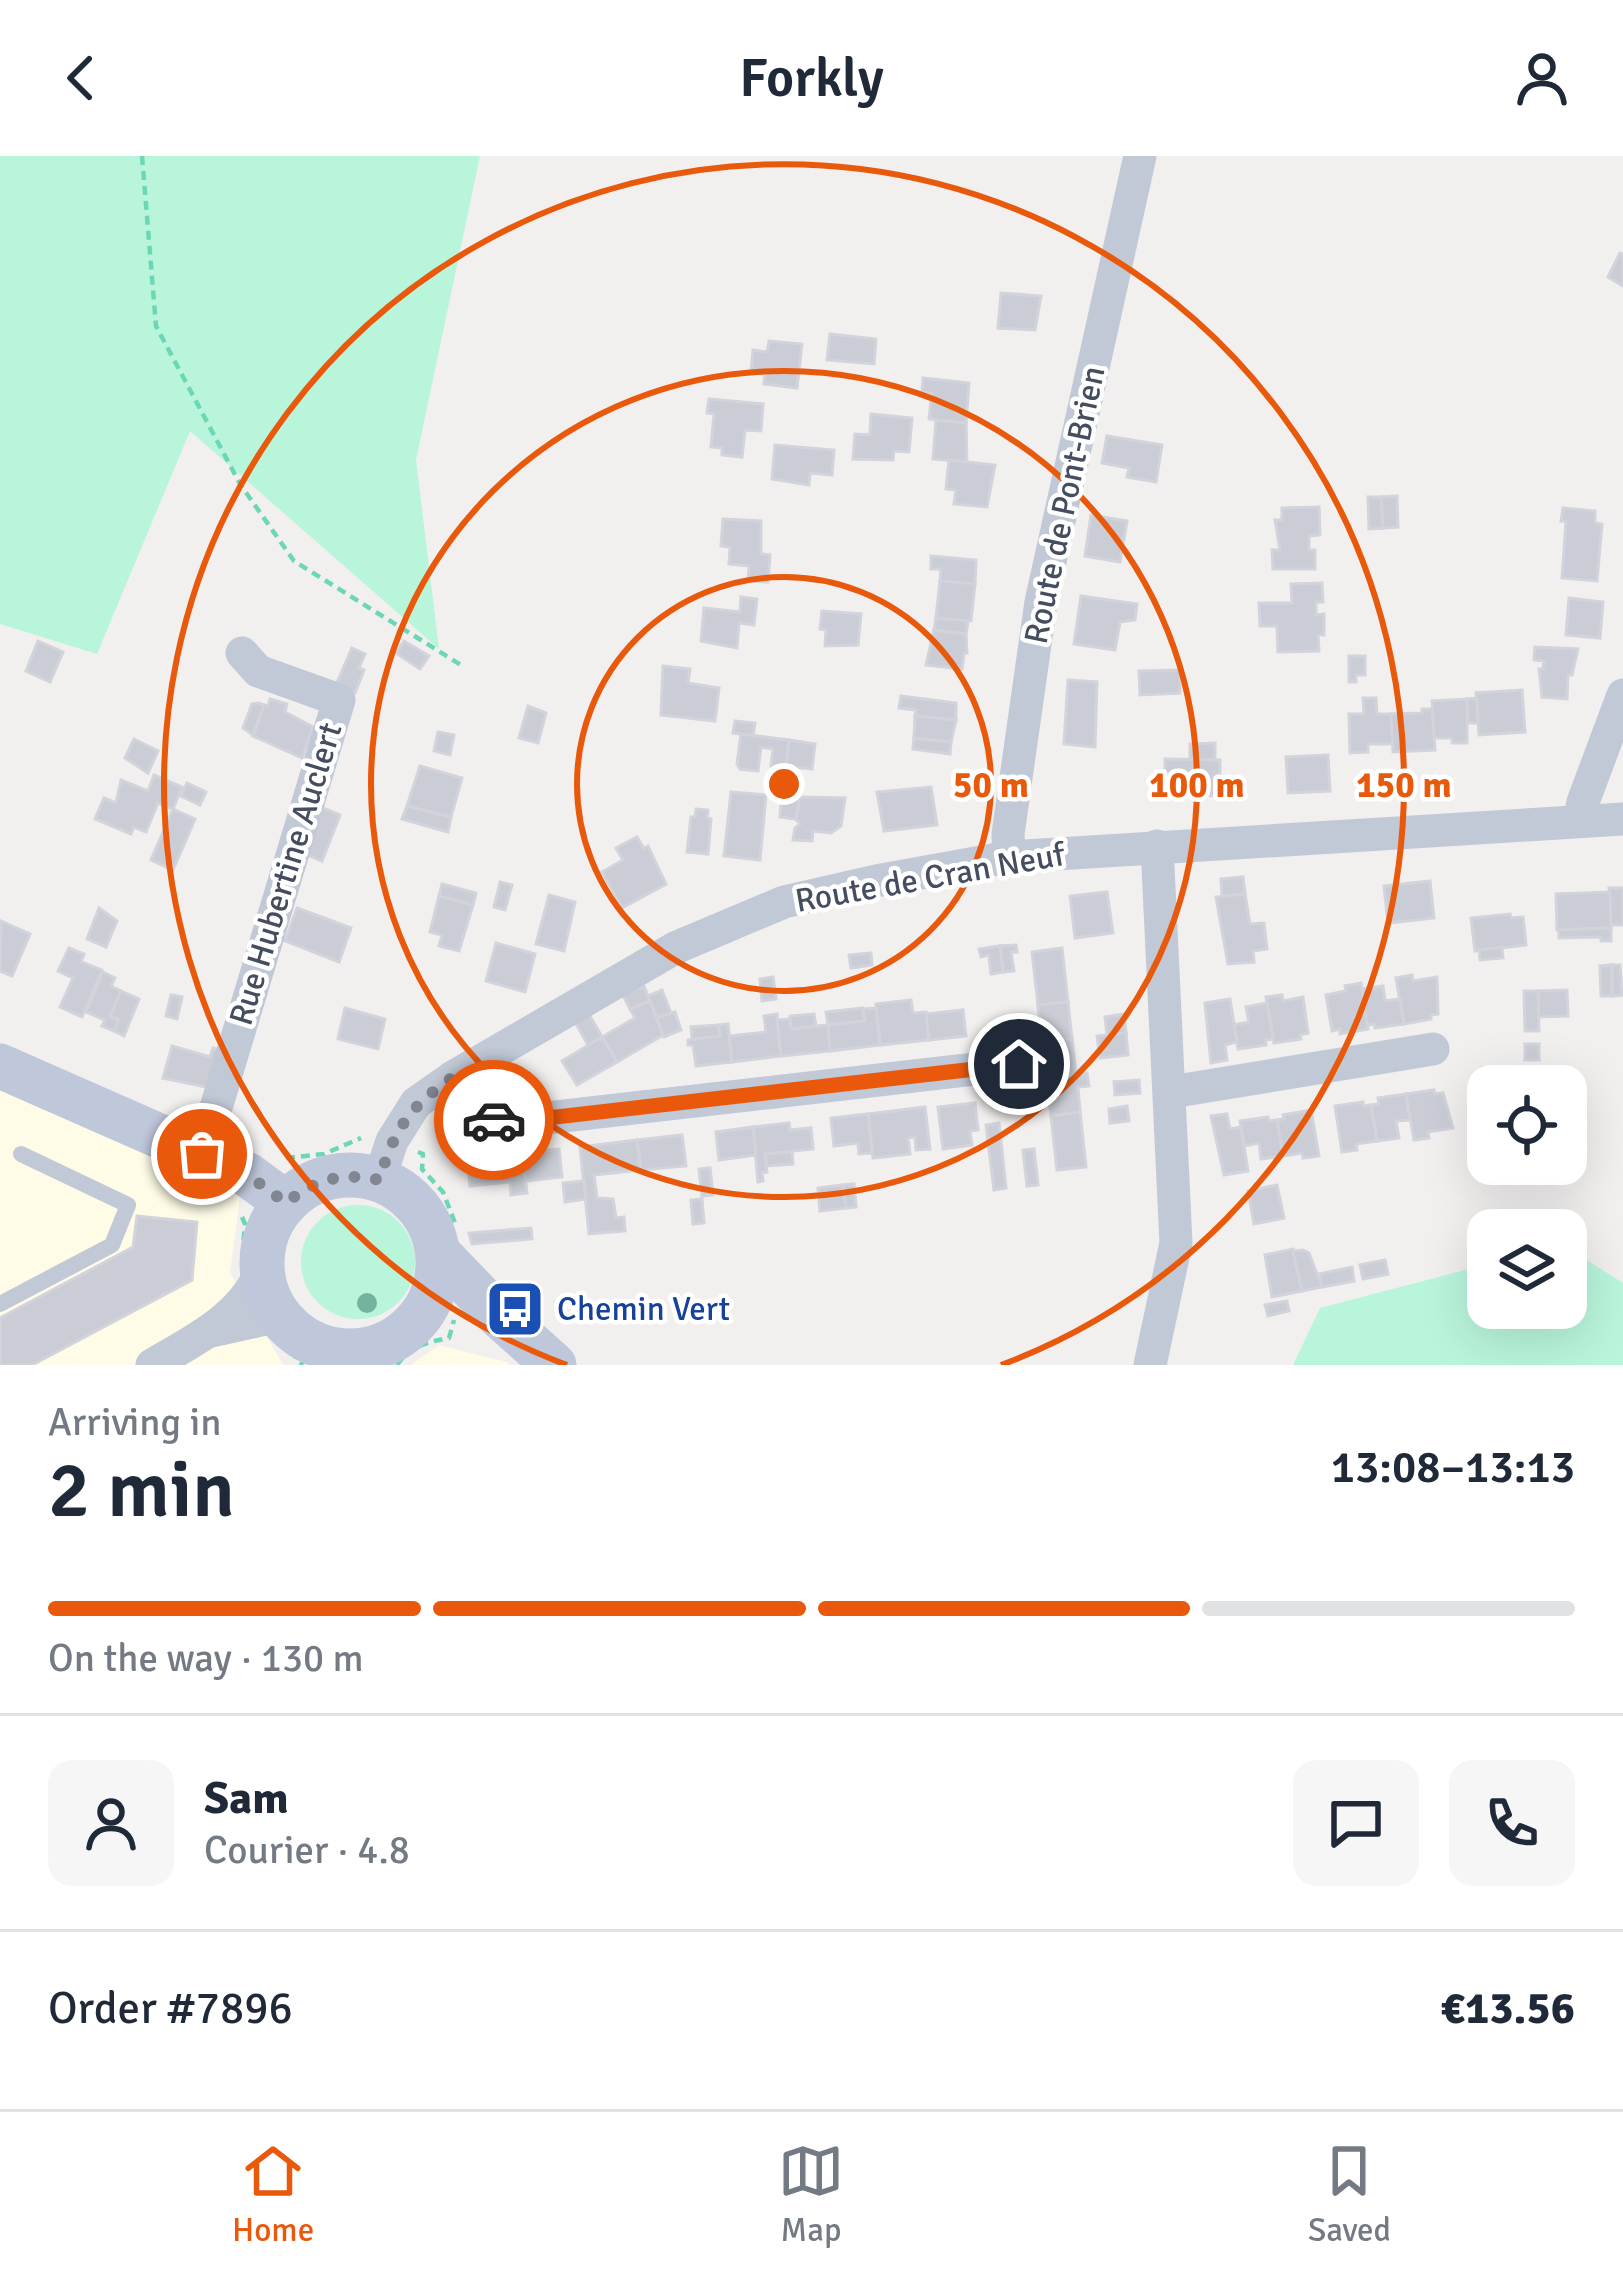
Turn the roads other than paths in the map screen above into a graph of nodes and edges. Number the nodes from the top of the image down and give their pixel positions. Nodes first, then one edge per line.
1 (1140, 156) edge
2 (242, 653) dead end
3 (1623, 695) edge
4 (1612, 765) edge
5 (1580, 819) junction
6 (1623, 819) edge
7 (1157, 846) junction
8 (1009, 857) junction
9 (1433, 1049) dead end
10 (1019, 1064) dead end
11 (0, 1066) edge
12 (453, 1077) junction
13 (1171, 1092) junction
14 (21, 1154) dead end
15 (202, 1154) junction
16 (385, 1161) junction
17 (271, 1192) junction
18 (262, 1269) junction
19 (0, 1304) edge
20 (448, 1308) junction
21 (210, 1332) junction
22 (307, 1344) edge
23 (386, 1358) edge
24 (152, 1365) edge
25 (554, 1365) edge
26 (1150, 1365) edge

1 - 8 street, Route de Pont-Brien
2 - 15 street, Rue Hubertine Auclert
3 - 4 street
4 - 5 street
5 - 6 street, Route de Cran Neuf
5 - 7 street, Route de Cran Neuf
7 - 8 street, Route de Cran Neuf
7 - 13 street
8 - 12 street, Route de Cran Neuf
9 - 13 street
10 - 12 street
11 - 15 main road
12 - 16 street, Route de Cran Neuf
13 - 26 street
14 - 19 lane
15 - 17 main road
16 - 17 main road
16 - 20 main road
17 - 18 main road
18 - 21 street
18 - 22 main road
20 - 23 main road
20 - 25 main road
21 - 22 street
21 - 24 street
22 - 23 main road

